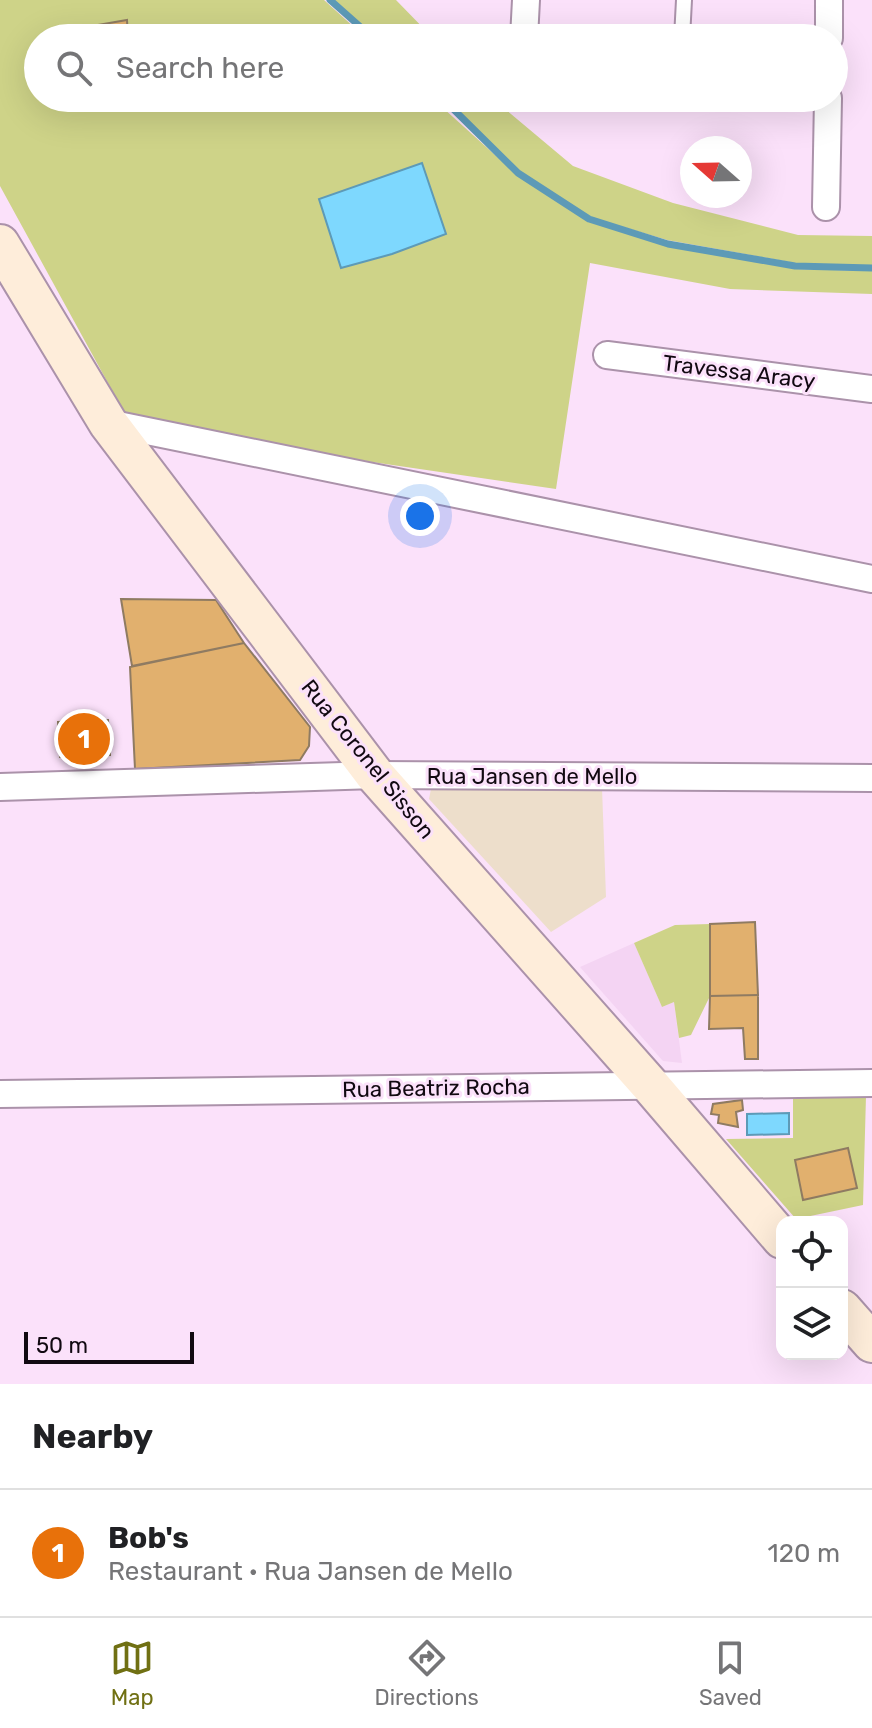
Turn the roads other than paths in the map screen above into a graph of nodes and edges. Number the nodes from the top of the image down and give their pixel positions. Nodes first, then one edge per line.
1 (526, 0) edge
2 (684, 0) edge
3 (829, 0) edge
4 (525, 24) edge
5 (683, 24) edge
6 (829, 24) edge
7 (828, 112) edge
8 (826, 207) dead end
9 (1, 247) edge
10 (607, 355) dead end
11 (872, 389) edge
12 (108, 423) junction
13 (872, 579) edge
14 (375, 775) junction
15 (872, 778) edge
16 (0, 787) edge
17 (872, 1083) edge
18 (650, 1085) junction
19 (0, 1094) edge
20 (776, 1232) edge
21 (848, 1316) edge
22 (872, 1343) edge

1 - 4 street
2 - 5 lane
3 - 6 street
7 - 8 street
9 - 12 main road, Rua Coronel Sisson
10 - 11 street, Travessa Aracy
12 - 13 street
12 - 14 main road, Rua Coronel Sisson
14 - 15 street, Rua Jansen de Mello
14 - 16 street, Rua Jansen de Mello
14 - 18 main road, Rua Coronel Sisson
17 - 18 street, Rua Beatriz Rocha
18 - 19 street, Rua Beatriz Rocha
18 - 20 main road, Rua Coronel Sisson
21 - 22 main road

